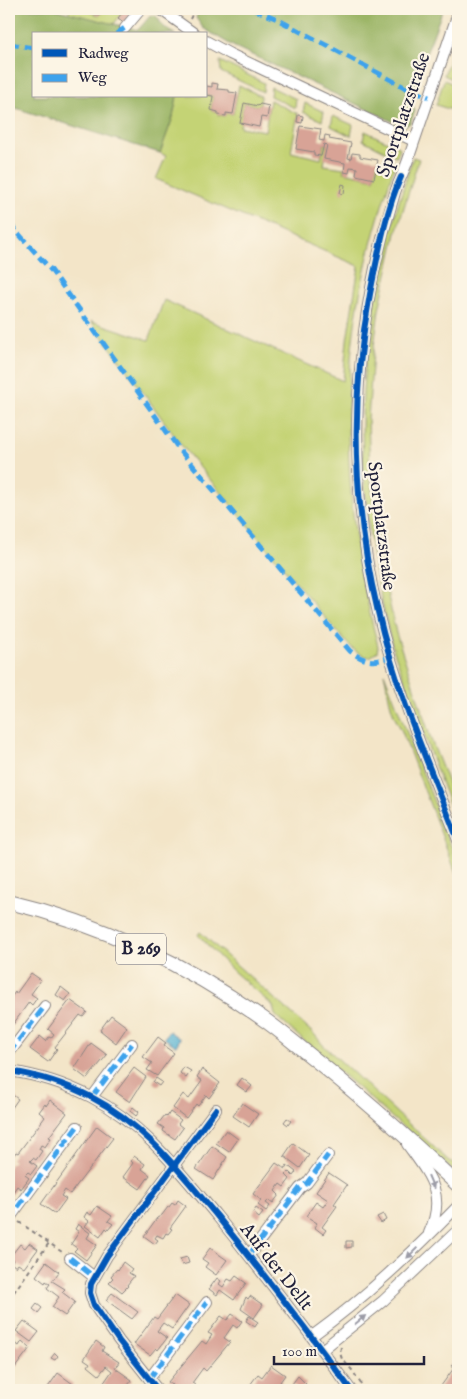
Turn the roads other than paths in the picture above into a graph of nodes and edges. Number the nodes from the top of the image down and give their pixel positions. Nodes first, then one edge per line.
1 (141, 9) edge
2 (160, 9) edge
3 (458, 13) edge
4 (124, 28) dead end
5 (191, 32) edge
6 (208, 42) edge
7 (414, 141) junction
8 (457, 845) edge
9 (9, 902) edge
10 (45, 1006) dead end
11 (132, 1044) dead end
12 (9, 1053) edge
13 (9, 1070) edge
14 (92, 1097) junction
15 (216, 1109) dead end
16 (77, 1127) dead end
17 (395, 1127) junction
18 (328, 1155) dead end
19 (174, 1165) junction
20 (458, 1185) edge
21 (458, 1206) edge
22 (11, 1220) edge
23 (458, 1230) edge
24 (426, 1240) junction
25 (249, 1255) junction
26 (70, 1258) road end
27 (94, 1277) junction
28 (207, 1302) dead end
29 (312, 1336) junction
30 (322, 1350) junction
31 (149, 1379) junction
32 (158, 1390) edge
33 (351, 1390) edge

1 - 4 street
2 - 5 street
3 - 7 street, Sportplatzstraße
6 - 7 street
7 - 8 street, Sportplatzstraße
9 - 17 main road, B 269
10 - 12 street
11 - 14 street
13 - 14 street, Auf der Dellt
14 - 19 street, Auf der Dellt
15 - 19 street
16 - 22 street
17 - 20 main road, B 269
17 -> 24 street, Auf der Dellt
18 - 25 street, Auf der Dellt
19 - 25 street, Auf der Dellt
19 - 27 street
21 - 24 street, Auf der Dellt
30 -> 23 street
24 -> 29 street, Auf der Dellt
25 - 29 street, Auf der Dellt
26 - 27 street
27 - 31 street
28 - 31 street
29 - 30 street, Auf der Dellt
30 - 33 street, Auf der Dellt
31 - 32 street

